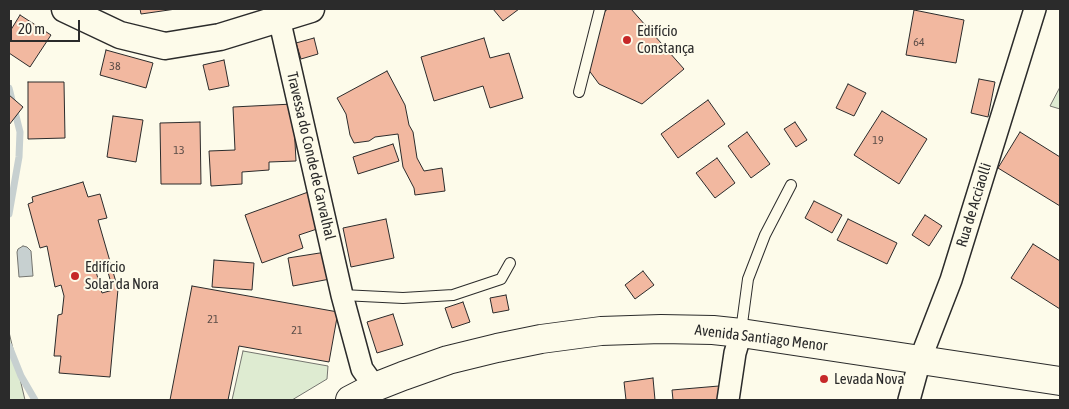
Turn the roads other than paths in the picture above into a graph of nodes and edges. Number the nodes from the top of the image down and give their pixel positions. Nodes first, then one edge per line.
1 (65, 9) edge
2 (311, 9) edge
3 (600, 9) edge
4 (1035, 9) edge
5 (279, 18) junction
6 (579, 92) dead end
7 (791, 184) dead end
8 (510, 263) dead end
9 (342, 295) junction
10 (741, 333) junction
11 (920, 360) junction
12 (1060, 380) edge
13 (378, 390) junction
14 (350, 400) edge
15 (728, 400) edge
16 (910, 400) edge

1 - 5 street
2 - 5 street
3 - 6 lane
4 - 11 street, Rua de Acciaolli
5 - 9 street, Travessa do Conde de Carvalhal
7 - 10 lane
8 - 9 lane
9 - 13 street, Travessa do Conde de Carvalhal
10 - 11 main road, Avenida Santiago Menor
10 - 13 main road, Avenida Santiago Menor
10 - 15 street
11 - 12 main road, Avenida Santiago Menor
11 - 16 street, Rua de Acciaolli
13 - 14 main road, Avenida Santiago Menor

